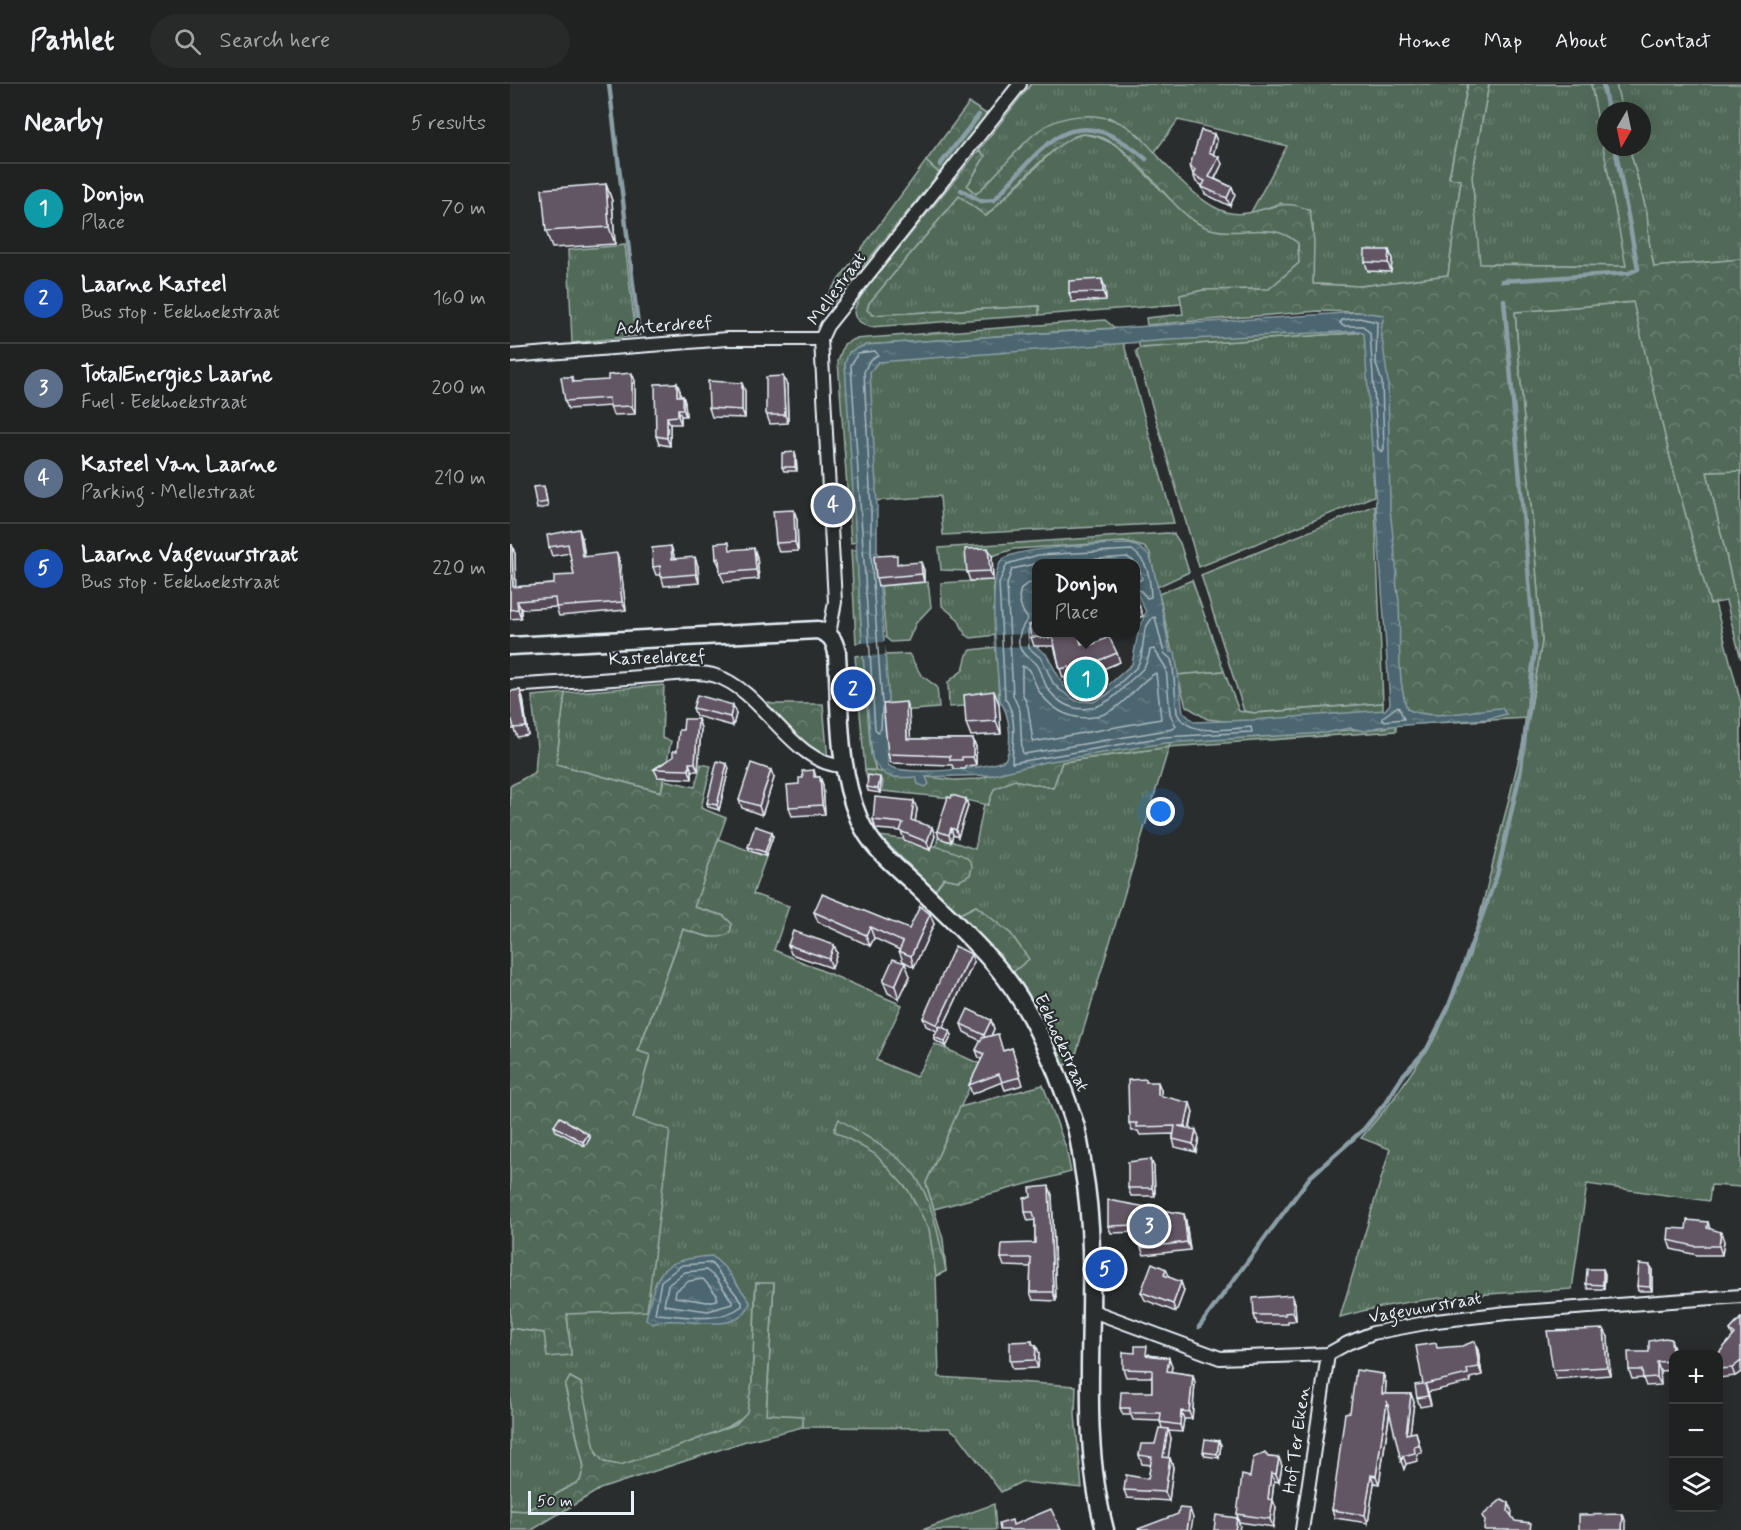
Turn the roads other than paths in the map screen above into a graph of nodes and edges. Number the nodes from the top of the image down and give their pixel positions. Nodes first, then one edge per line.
1 (1020, 84) edge
2 (821, 339) junction
3 (510, 356) edge
4 (829, 634) junction
5 (510, 646) edge
6 (510, 686) edge
7 (844, 766) junction
8 (1741, 1296) edge
9 (1090, 1310) junction
10 (1328, 1354) junction
11 (1105, 1530) edge
12 (1302, 1530) edge

1 - 2 street, Mellestraat
2 - 3 street, Achterdreef
2 - 4 street, Mellestraat
4 - 5 street, Kasteeldreef
4 - 7 street, Eekhoekstraat
6 - 7 street, Kasteeldreef
7 - 9 street, Eekhoekstraat
8 - 10 street, Vagevuurstraat
9 - 10 street, Vagevuurstraat
9 - 11 street, Eekhoekstraat
10 - 12 street, Hof Ter Eken

